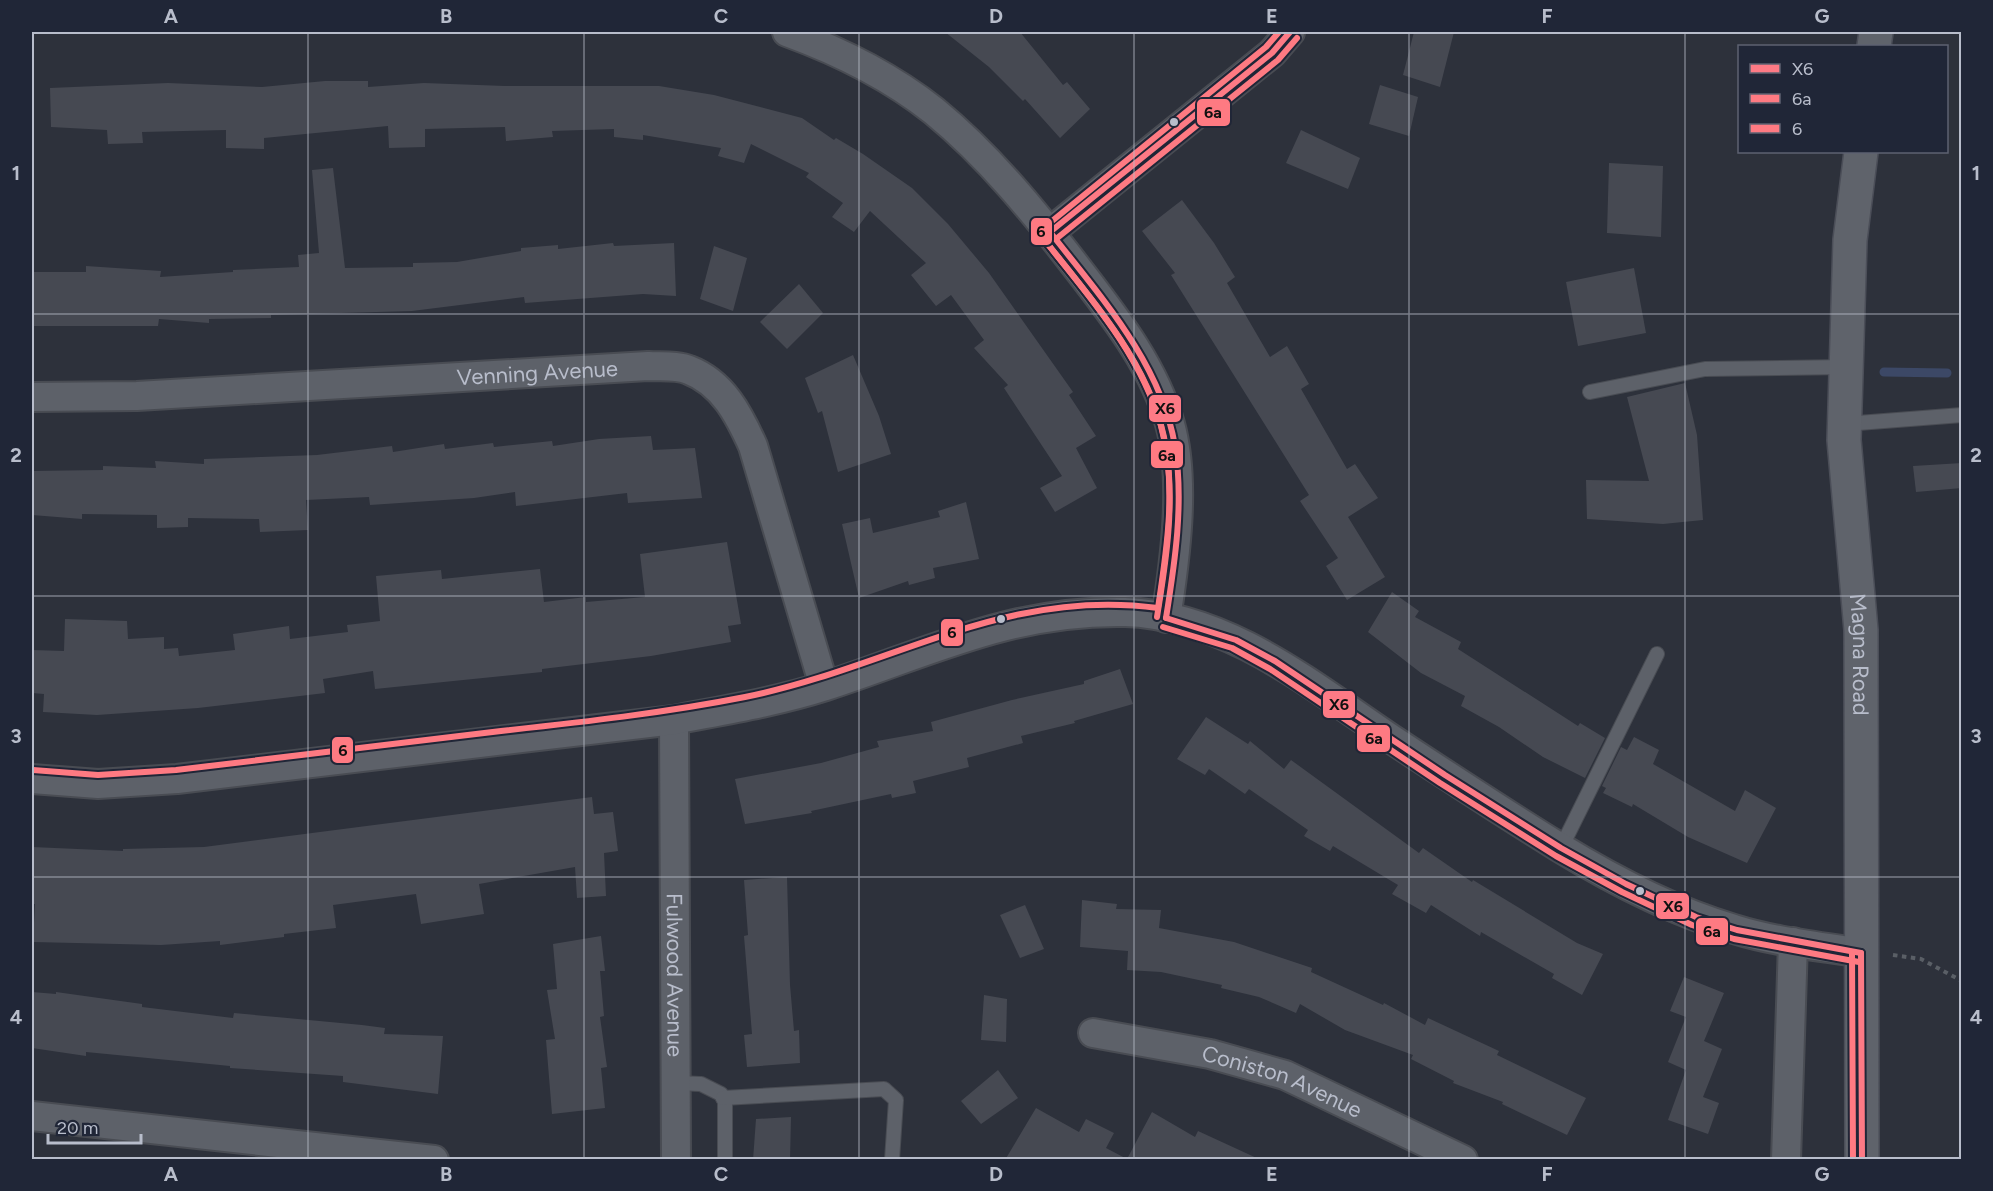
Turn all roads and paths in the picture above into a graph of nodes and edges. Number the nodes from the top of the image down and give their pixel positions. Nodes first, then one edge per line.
1 (787, 32) edge
2 (1290, 32) edge
3 (1862, 153) edge
4 (1050, 232) junction
5 (1846, 367) junction
6 (1590, 392) dead end
7 (32, 397) edge
8 (1962, 415) edge
9 (1845, 424) junction
10 (1166, 618) junction
11 (1657, 654) dead end
12 (824, 686) junction
13 (674, 720) junction
14 (32, 779) edge
15 (1561, 848) junction
16 (1793, 942) junction
17 (1861, 953) junction
18 (1962, 981) edge
19 (1093, 1033) dead end
20 (676, 1083) junction
21 (723, 1098) junction
22 (32, 1116) edge
23 (1415, 1149) edge
24 (434, 1160) edge
25 (676, 1160) edge
26 (725, 1160) edge
27 (892, 1160) edge
28 (1463, 1160) edge
29 (1785, 1160) edge
30 (1862, 1160) edge

1 - 4 street
2 - 4 street
3 - 5 main road, Magna Road
4 - 10 street
5 - 6 lane
5 - 9 main road, Magna Road
7 - 12 street, Venning Avenue
8 - 9 lane
9 - 17 main road, Magna Road
10 - 12 street
10 - 15 street
11 - 15 lane
12 - 13 street
13 - 14 street
13 - 20 street, Fulwood Avenue
15 - 16 street
16 - 17 street
16 - 29 street
17 - 18 path
17 - 30 main road, Magna Road
19 - 23 street, Coniston Avenue
20 - 21 lane
20 - 25 street, Fulwood Avenue
21 - 26 lane
21 - 27 lane
22 - 24 street
23 - 28 street, Coniston Avenue

